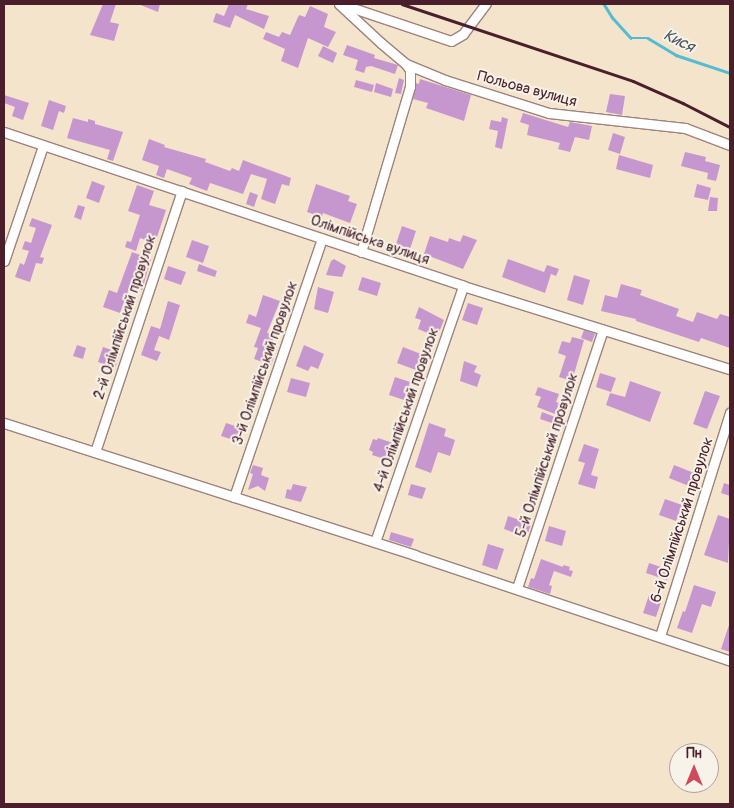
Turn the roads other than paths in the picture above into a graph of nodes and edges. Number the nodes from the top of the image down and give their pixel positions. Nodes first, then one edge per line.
1 (339, 4) edge
2 (485, 5) edge
3 (406, 64) junction
4 (4, 132) edge
5 (730, 145) edge
6 (43, 146) junction
7 (182, 191) junction
8 (322, 239) junction
9 (361, 252) junction
10 (4, 261) edge
11 (463, 286) junction
12 (603, 330) junction
13 (730, 369) edge
14 (730, 413) edge
15 (4, 424) edge
16 (95, 452) junction
17 (234, 496) junction
18 (375, 542) junction
19 (517, 588) junction
20 (660, 636) junction
21 (730, 660) edge

1 - 2 street
1 - 3 street, Польова вулиця
3 - 5 street, Польова вулиця
3 - 9 street
4 - 6 street, Олімпійська вулиця
6 - 7 street, Олімпійська вулиця
6 - 10 street
7 - 8 street, Олімпійська вулиця
7 - 16 street, 2-й Олімпійський провулок
8 - 9 street, Олімпійська вулиця
8 - 17 street, 3-й Олімпійський провулок
9 - 11 street, Олімпійська вулиця
11 - 12 street, Олімпійська вулиця
11 - 18 street, 4-й Олімпійський провулок
12 - 13 street, Олімпійська вулиця
12 - 19 street, 5-й Олімпійський провулок
14 - 20 street, 6-й Олімпійський провулок
15 - 16 street
16 - 17 street
17 - 18 street
18 - 19 street
19 - 20 street
20 - 21 street

